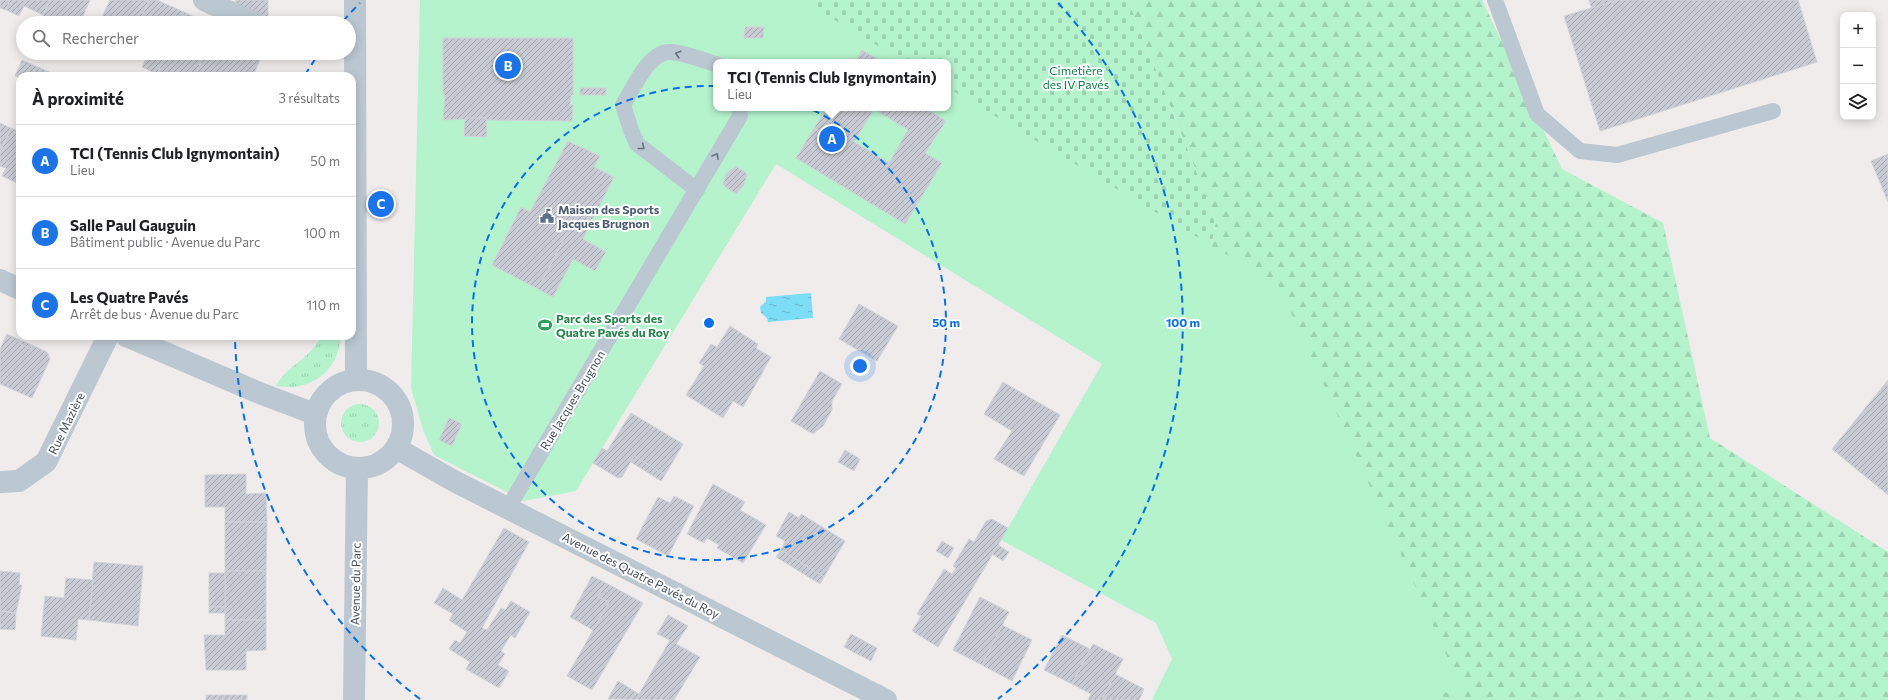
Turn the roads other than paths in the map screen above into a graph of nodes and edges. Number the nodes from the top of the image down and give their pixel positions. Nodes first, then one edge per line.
1 (204, 0) edge
2 (355, 0) edge
3 (1495, 0) edge
4 (239, 16) edge
5 (355, 16) edge
6 (355, 60) edge
7 (713, 63) edge
8 (355, 72) edge
9 (739, 111) edge
10 (1773, 111) dead end
11 (697, 190) junction
12 (0, 280) edge
13 (16, 287) edge
14 (106, 340) edge
15 (135, 340) edge
16 (356, 340) edge
17 (356, 379) junction
18 (315, 414) junction
19 (396, 448) junction
20 (357, 468) junction
21 (0, 482) edge
22 (508, 508) junction
23 (354, 700) edge
24 (886, 700) edge

1 - 4 street
2 - 5 street
3 - 10 lane
6 - 8 street
7 -> 11 lane
11 -> 9 lane, Rue Jacques Brugnon
11 - 22 lane, Rue Jacques Brugnon
12 - 13 street
14 - 21 street, Rue Mazière
15 - 18 street
16 - 17 street
17 - 18 street
17 - 19 street
18 - 20 street
19 - 20 street
19 - 22 street, Avenue des Quatre Pavés du Roy
20 - 23 street, Avenue du Parc
22 - 24 street, Avenue des Quatre Pavés du Roy

